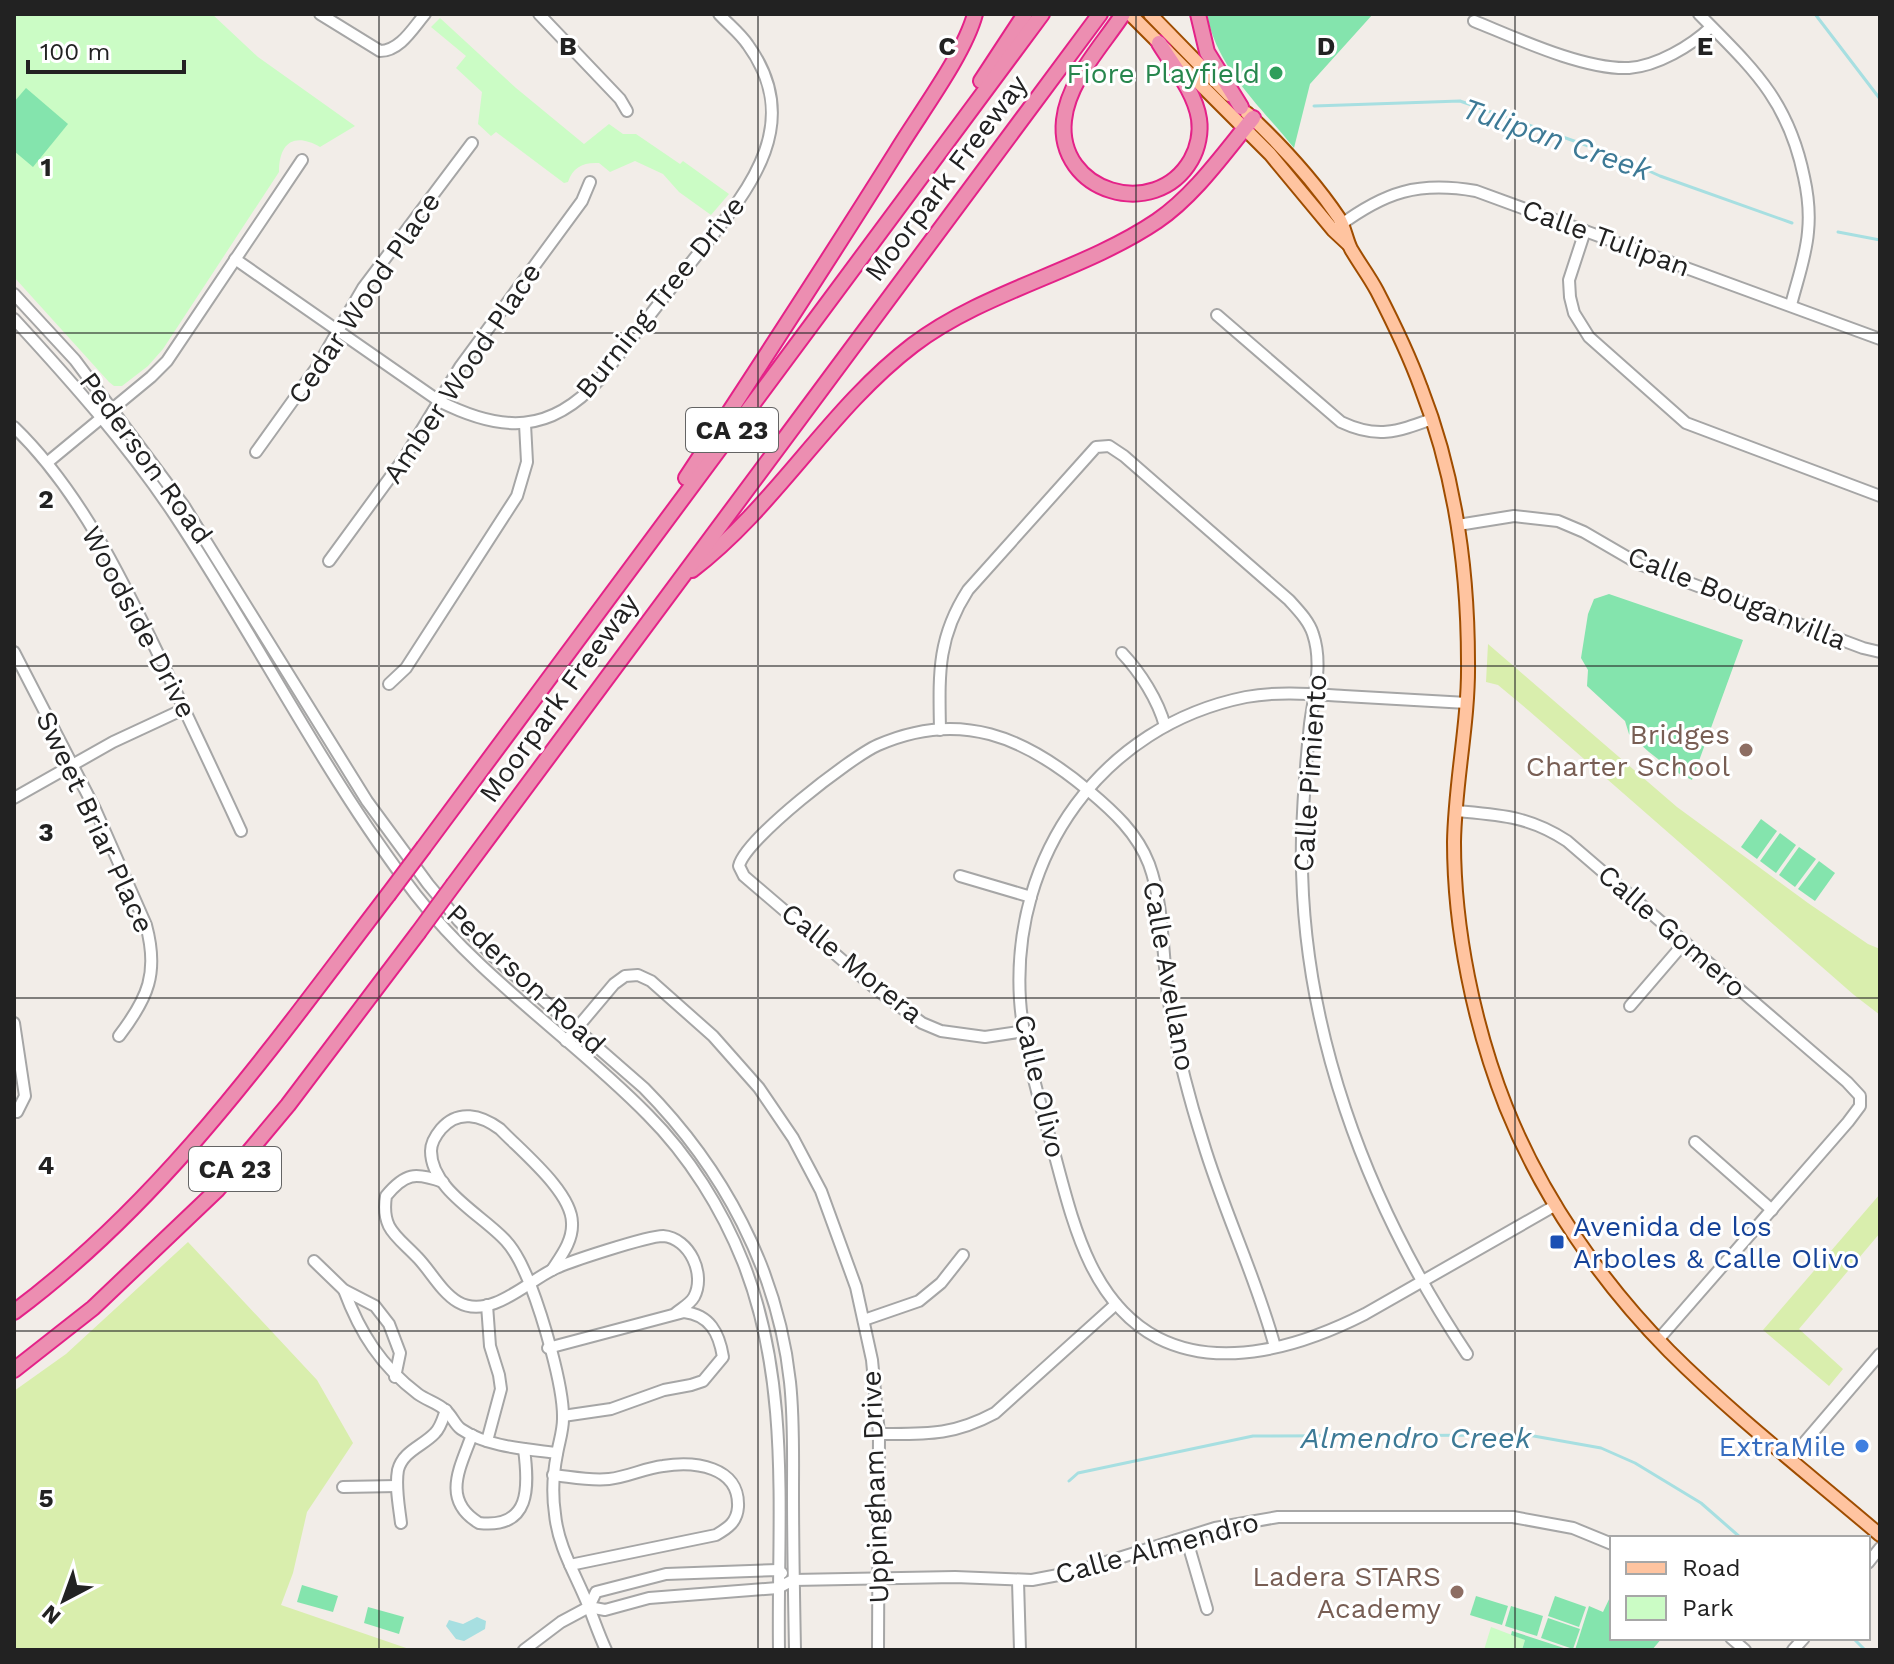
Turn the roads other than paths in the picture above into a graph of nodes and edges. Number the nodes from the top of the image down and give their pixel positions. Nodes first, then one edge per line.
1 (320, 14) edge
2 (425, 14) edge
3 (539, 14) edge
4 (719, 14) edge
5 (975, 14) edge
6 (1025, 14) edge
7 (1042, 14) edge
8 (1123, 14) edge
9 (1130, 14) edge
10 (1150, 14) edge
11 (1198, 14) edge
12 (1699, 14) edge
13 (1098, 16) edge
14 (1474, 21) dead end
15 (1711, 27) junction
16 (1159, 43) junction
17 (1241, 107) junction
18 (627, 111) dead end
19 (1248, 124) junction
20 (472, 143) dead end
21 (302, 160) dead end
22 (590, 182) dead end
23 (916, 183) junction
24 (1338, 226) junction
25 (1585, 231) junction
26 (235, 259) junction
27 (14, 294) edge
28 (1791, 305) junction
29 (1217, 315) dead end
30 (14, 319) edge
31 (338, 330) junction
32 (1880, 339) edge
33 (439, 401) junction
34 (114, 409) junction
35 (103, 418) junction
36 (1432, 419) junction
37 (525, 424) junction
38 (14, 427) edge
39 (256, 452) dead end
40 (48, 462) junction
41 (1880, 496) edge
42 (1458, 525) junction
43 (329, 561) dead end
44 (676, 583) junction
45 (600, 609) junction
46 (14, 652) edge
47 (1880, 652) edge
48 (1122, 653) dead end
49 (389, 684) dead end
50 (1315, 694) junction
51 (1467, 703) junction
52 (184, 709) junction
53 (1165, 726) junction
54 (940, 730) junction
55 (70, 766) junction
56 (1087, 789) junction
57 (14, 798) edge
58 (1456, 811) junction
59 (241, 831) dead end
60 (739, 866) joint
61 (960, 876) dead end
62 (1031, 897) junction
63 (1685, 942) junction
64 (1630, 1006) dead end
65 (14, 1023) edge
66 (577, 1029) junction
67 (1025, 1031) junction
68 (119, 1036) dead end
69 (566, 1041) junction
70 (17, 1112) dead end
71 (1695, 1142) dead end
72 (443, 1182) junction
73 (1556, 1205) junction
74 (1772, 1210) junction
75 (963, 1255) dead end
76 (314, 1261) dead end
77 (552, 1270) junction
78 (1422, 1282) junction
79 (530, 1283) junction
80 (344, 1290) junction
81 (1116, 1304) junction
82 (487, 1305) junction
83 (14, 1312) edge
84 (676, 1313) junction
85 (864, 1320) junction
86 (1658, 1340) junction
87 (1275, 1347) junction
88 (548, 1348) junction
89 (1467, 1354) dead end
90 (1880, 1354) edge
91 (14, 1370) edge
92 (395, 1377) junction
93 (446, 1410) junction
94 (563, 1416) junction
95 (879, 1434) junction
96 (472, 1435) junction
97 (487, 1441) junction
98 (524, 1449) junction
99 (557, 1453) junction
100 (1791, 1458) junction
101 (553, 1475) junction
102 (397, 1486) junction
103 (343, 1487) dead end
104 (401, 1523) dead end
105 (1880, 1535) edge
106 (1186, 1537) junction
107 (1610, 1543) edge
108 (570, 1565) junction
109 (778, 1570) junction
110 (879, 1578) junction
111 (793, 1580) junction
112 (1018, 1581) junction
113 (778, 1588) junction
114 (589, 1607) junction
115 (1207, 1609) dead end
116 (524, 1650) edge
117 (606, 1650) edge
118 (779, 1650) edge
119 (795, 1650) edge
120 (878, 1650) edge
121 (1020, 1650) edge

1 - 2 street
3 - 18 street
4 - 37 street, Burning Tree Drive
5 - 45 highway
6 - 23 highway
7 - 23 highway, Moorpark Freeway / CA 23
8 - 16 highway
9 - 16 main road
10 - 17 main road
11 - 17 highway
12 - 15 street
13 - 44 highway, Moorpark Freeway / CA 23
14 - 15 street
15 - 28 street
16 - 19 main road
17 - 19 main road
19 - 24 main road
19 - 44 highway
20 - 31 street, Cedar Wood Place
21 - 26 street
22 - 33 street, Amber Wood Place
23 - 45 highway, Moorpark Freeway / CA 23
24 - 25 street, Calle Tulipan
24 - 36 main road
25 - 28 street, Calle Tulipan
25 - 41 street
26 - 31 street, Burning Tree Drive
26 - 34 street
27 - 34 street, Pederson Road
28 - 32 street, Calle Tulipan
29 - 36 street
30 - 35 street, Pederson Road
31 - 33 street, Burning Tree Drive
31 - 39 street, Cedar Wood Place
33 - 37 street, Burning Tree Drive
33 - 43 street, Amber Wood Place
34 - 35 street
34 - 66 street, Pederson Road
35 - 40 street
35 - 69 street, Pederson Road
36 - 42 main road
37 - 49 street
38 - 40 street, Woodside Drive
40 - 52 street, Woodside Drive
42 - 47 street, Calle Bouganvilla
42 - 51 main road
44 - 91 highway, Moorpark Freeway / CA 23, bridge
45 - 83 highway, Moorpark Freeway / CA 23, bridge
46 - 55 street, Sweet Briar Place
48 - 53 street
50 - 51 street, Calle Olivo
50 - 53 street, Calle Olivo
50 - 54 street, Calle Pimiento
50 - 78 street, Calle Pimiento
51 - 58 main road
52 - 55 street
52 - 59 street, Woodside Drive
53 - 56 street, Calle Olivo
54 - 56 street, Calle Avellano
54 - 60 street, Calle Avellano
55 - 57 street
55 - 68 street, Sweet Briar Place
56 - 62 street, Calle Olivo
56 - 87 street, Calle Avellano
58 - 63 street, Calle Gomero
58 - 73 main road
60 - 67 street, Calle Morera
61 - 62 street
62 - 67 street, Calle Olivo
63 - 64 street
63 - 74 street, Calle Gomero
65 - 70 street
66 - 69 street, Uppingham Drive
66 - 85 street, Uppingham Drive
66 - 111 street, Pederson Road
67 - 81 street, Calle Olivo
69 - 109 street, Pederson Road
71 - 74 street
72 - 77 street
72 - 79 street
72 - 82 street
73 - 78 street, Calle Olivo
73 - 86 main road
74 - 86 street
75 - 85 street
76 - 80 street
77 - 79 street
77 - 84 street
78 - 87 street, Calle Olivo
78 - 89 street, Calle Pimiento
79 - 82 street
79 - 88 street
80 - 92 street
80 - 92 street
81 - 87 street, Calle Olivo
81 - 95 street
82 - 97 street
84 - 88 street
84 - 94 street
85 - 95 street, Uppingham Drive
86 - 100 main road
88 - 94 street
90 - 100 street
92 - 93 street
93 - 96 street
93 - 102 street
94 - 99 street
95 - 110 street, Uppingham Drive
96 - 97 street
96 - 98 street
97 - 98 street
98 - 99 street
99 - 101 street
100 - 105 main road
101 - 108 street
101 - 108 street
102 - 103 street
102 - 104 street
106 - 107 street, Calle Almendro
106 - 112 street, Calle Almendro
106 - 115 street
108 - 114 street
109 - 111 street
109 - 113 street, Pederson Road
109 - 114 street
110 - 111 street, Calle Almendro
110 - 112 street, Calle Almendro
110 - 120 street, Uppingham Drive
111 - 113 street
111 - 119 street, Pederson Road
112 - 121 street
113 - 114 street
113 - 118 street, Pederson Road
114 - 116 street
114 - 117 street

